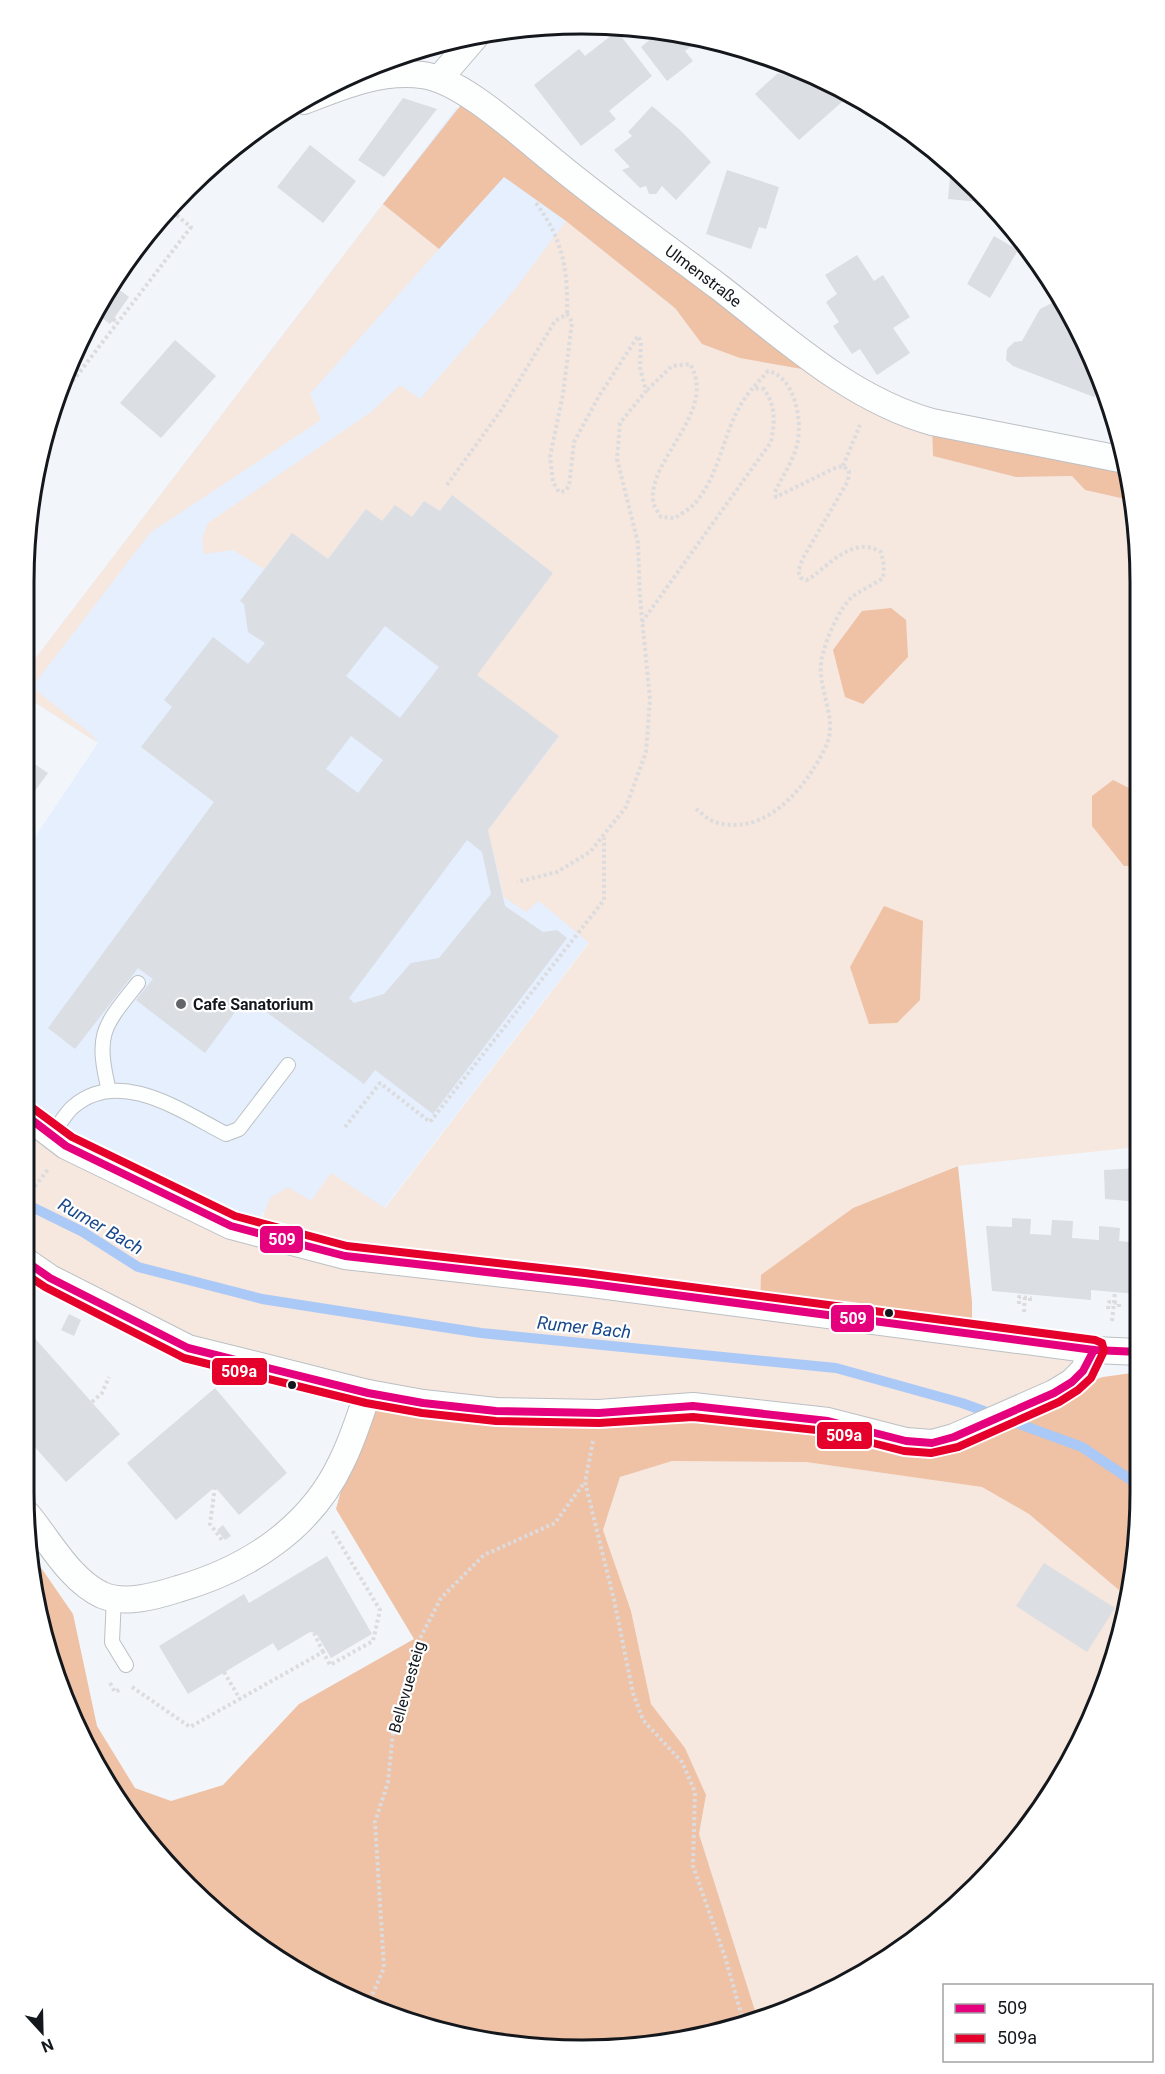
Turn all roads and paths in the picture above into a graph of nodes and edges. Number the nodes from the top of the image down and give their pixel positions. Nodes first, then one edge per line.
1 (466, 47) edge
2 (368, 78) edge
3 (439, 79) junction
4 (536, 203) dead end
5 (176, 215) edge
6 (567, 314) junction
7 (113, 319) dead end
8 (118, 323) junction
9 (73, 380) edge
10 (753, 388) junction
11 (646, 391) junction
12 (871, 399) junction
13 (1116, 458) edge
14 (843, 466) junction
15 (447, 485) dead end
16 (642, 622) junction
17 (696, 809) dead end
18 (604, 837) junction
19 (517, 882) dead end
20 (138, 982) dead end
21 (288, 1065) dead end
22 (110, 1091) junction
23 (34, 1122) edge
24 (345, 1127) dead end
25 (52, 1136) junction
26 (50, 1167) dead end
27 (34, 1188) edge
28 (34, 1267) edge
29 (1115, 1292) dead end
30 (1019, 1304) dead end
31 (1030, 1304) dead end
32 (1119, 1309) dead end
33 (1094, 1350) junction
34 (1130, 1352) edge
35 (109, 1377) dead end
36 (368, 1393) junction
37 (92, 1402) dead end
38 (599, 1413) junction
39 (585, 1482) junction
40 (215, 1487) dead end
41 (316, 1504) junction
42 (210, 1524) dead end
43 (36, 1525) edge
44 (114, 1597) junction
45 (314, 1632) dead end
46 (322, 1652) junction
47 (126, 1665) dead end
48 (224, 1672) dead end
49 (115, 1692) dead end
50 (240, 1699) junction
51 (371, 1997) edge
52 (742, 2015) edge

1 - 3 street
2 - 3 street, Ulmenstraße
3 - 12 street, Ulmenstraße
4 - 6 path
5 - 8 path
6 - 11 path
6 - 15 path
7 - 8 path
8 - 9 path
10 - 11 path
10 - 14 path
10 - 16 path
11 - 16 path
12 - 13 street, Ulmenstraße
12 - 14 path
14 - 17 path
16 - 18 path
18 - 19 path
18 - 24 path
20 - 22 lane
21 - 22 lane
22 - 25 lane
23 - 25 street
25 - 33 street
26 - 27 path
28 - 36 street
29 - 32 path
30 - 31 path
33 - 34 street
33 - 38 street
35 - 37 path
36 - 38 street
36 - 41 street
38 - 39 path
39 - 51 path, Bellevuesteig
39 - 52 path
40 - 42 path
41 - 44 street
41 - 46 path
43 - 44 street
44 - 47 lane
45 - 46 path
46 - 50 path
48 - 50 path
49 - 50 path

